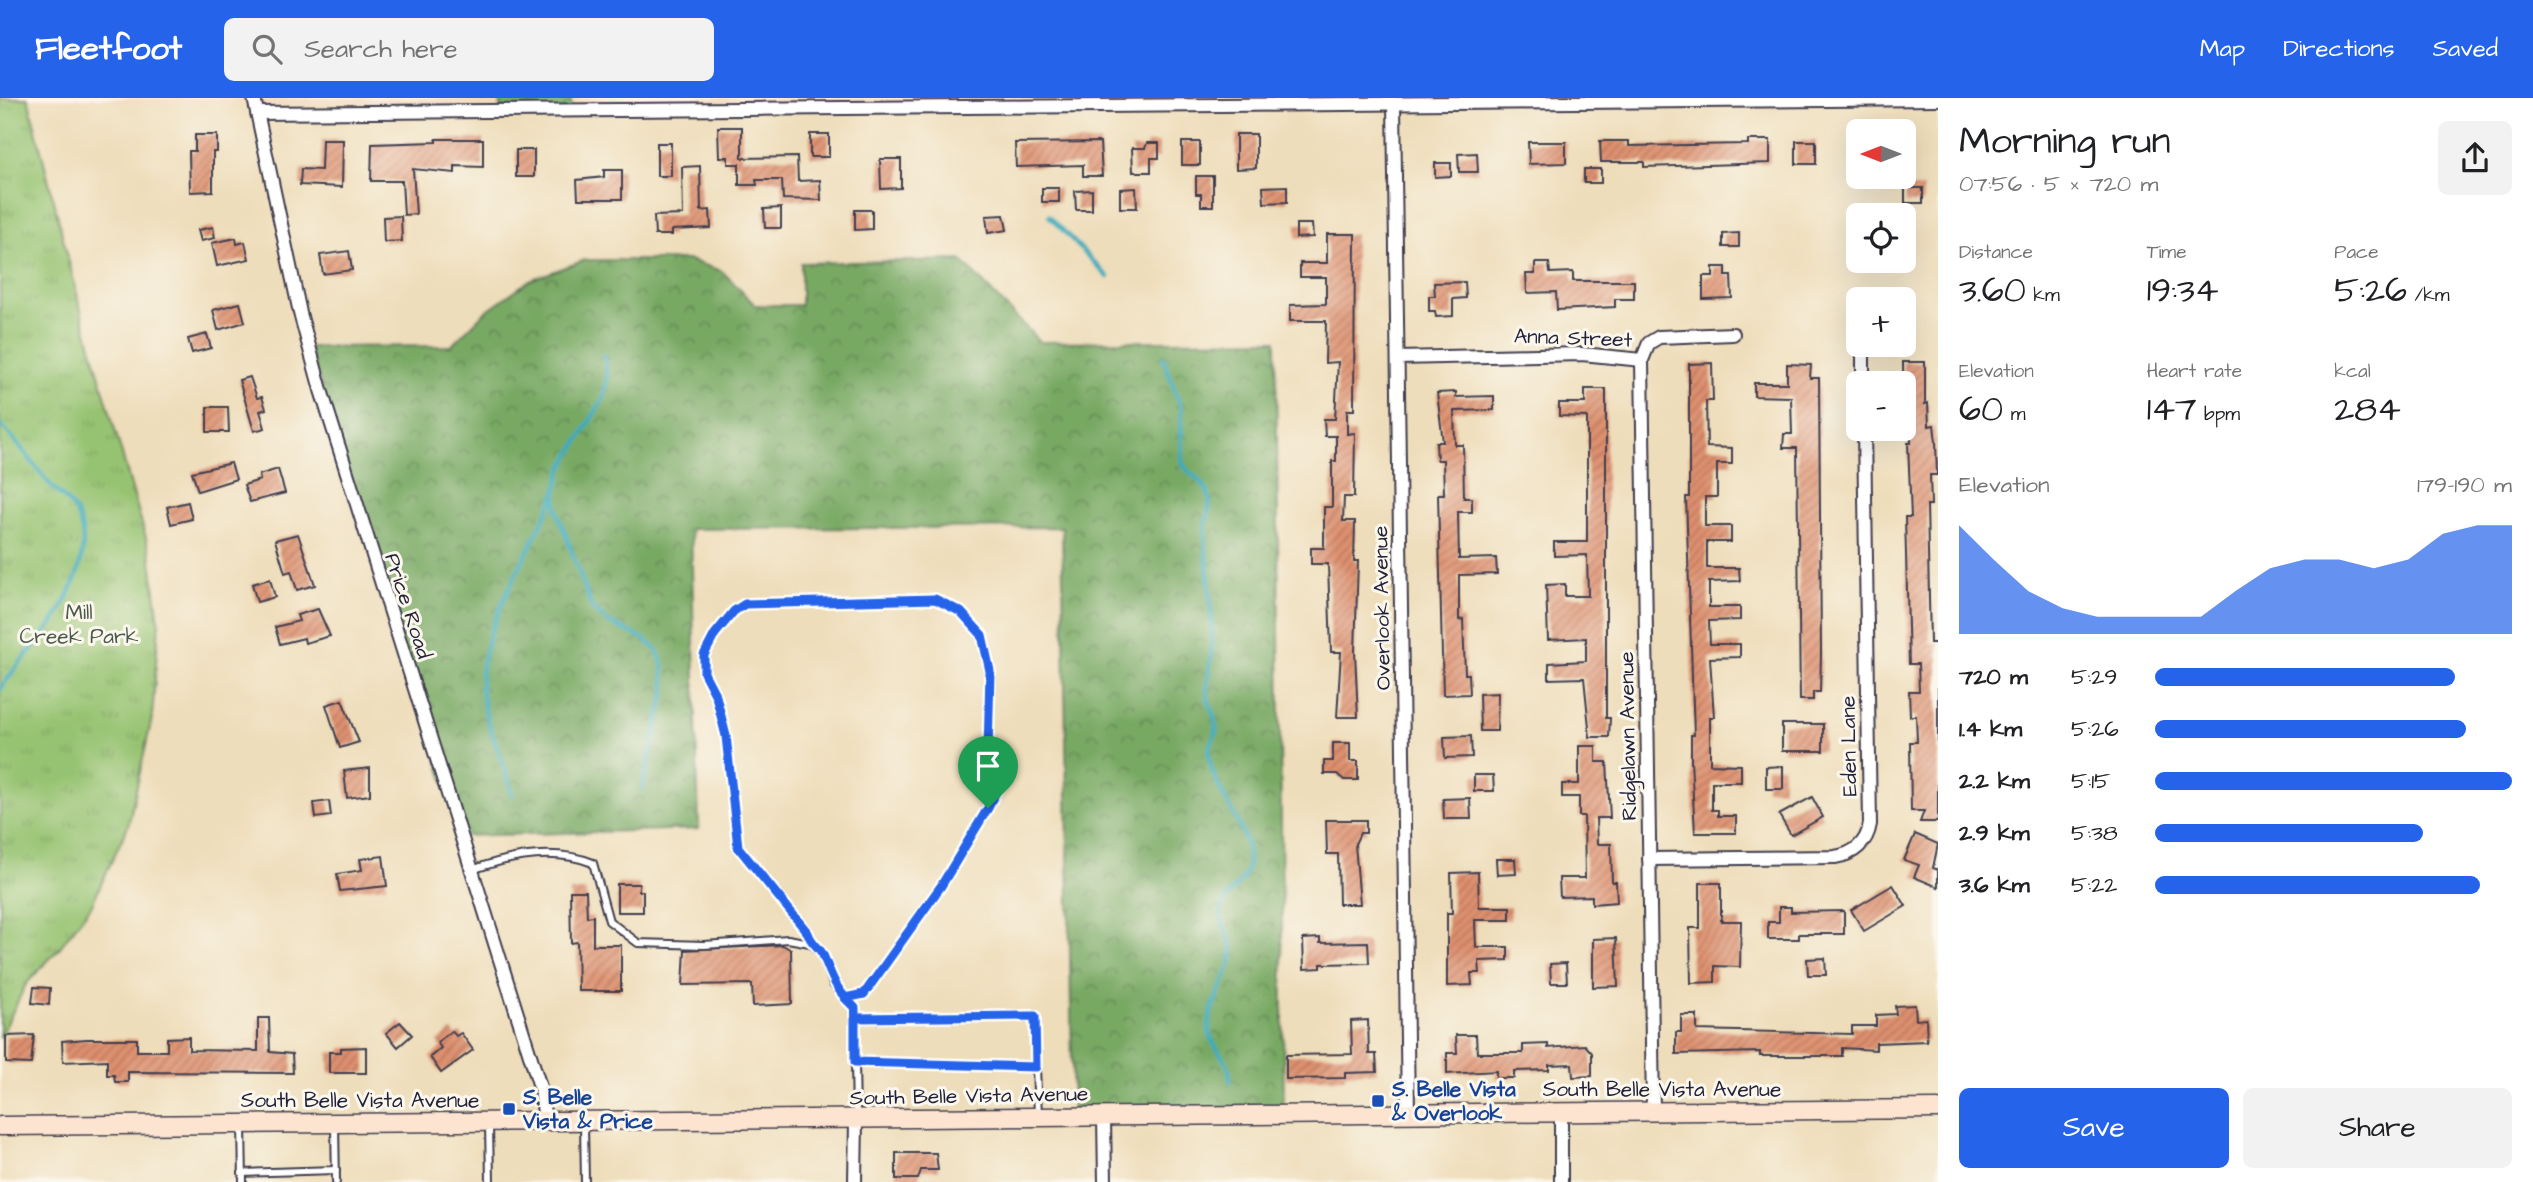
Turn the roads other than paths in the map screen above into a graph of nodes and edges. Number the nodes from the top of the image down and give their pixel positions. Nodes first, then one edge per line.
1 (254, 98) edge
2 (1825, 99) edge
3 (1938, 99) edge
4 (1394, 103) junction
5 (257, 113) junction
6 (1733, 334) dead end
7 (1398, 358) junction
8 (1642, 360) junction
9 (1864, 441) edge
10 (1649, 859) junction
11 (470, 870) junction
12 (855, 1018) junction
13 (855, 1062) junction
14 (1036, 1067) junction
15 (1938, 1109) edge
16 (1653, 1111) junction
17 (1408, 1112) junction
18 (1560, 1113) junction
19 (1038, 1117) junction
20 (1104, 1117) junction
21 (584, 1121) junction
22 (856, 1121) junction
23 (489, 1122) junction
24 (545, 1122) junction
25 (335, 1123) junction
26 (242, 1124) junction
27 (0, 1126) edge
28 (336, 1170) junction
29 (242, 1173) junction
30 (243, 1182) edge
31 (336, 1182) edge
32 (490, 1182) edge
33 (585, 1182) edge
34 (855, 1182) edge
35 (1105, 1182) edge
36 (1561, 1182) edge

1 - 5 street, Price Road
2 - 3 street
2 - 4 street
4 - 5 street
4 - 7 street, Overlook Avenue
5 - 11 street, Price Road
6 - 8 street, Anna Street
7 - 8 street, Anna Street
7 - 17 street, Overlook Avenue
8 - 10 street, Ridgelawn Avenue
9 - 10 street, Eden Lane
10 - 16 street, Ridgelawn Avenue
11 - 12 lane
11 - 24 street, Price Road
12 - 13 lane
12 - 14 lane
13 - 14 lane
13 - 22 lane
14 - 19 lane
15 - 16 street, South Belle Vista Avenue
16 - 18 street, South Belle Vista Avenue
17 - 18 street, South Belle Vista Avenue
17 - 20 street, South Belle Vista Avenue
18 - 36 street
19 - 20 street, South Belle Vista Avenue
19 - 22 street, South Belle Vista Avenue
20 - 35 street
21 - 22 street, South Belle Vista Avenue
21 - 24 street, South Belle Vista Avenue
21 - 33 lane
22 - 34 street
23 - 24 street, South Belle Vista Avenue
23 - 25 street, South Belle Vista Avenue
23 - 32 lane
25 - 26 street, South Belle Vista Avenue
25 - 28 lane
26 - 27 street, South Belle Vista Avenue
26 - 29 lane
28 - 29 lane
28 - 31 lane
29 - 30 lane

